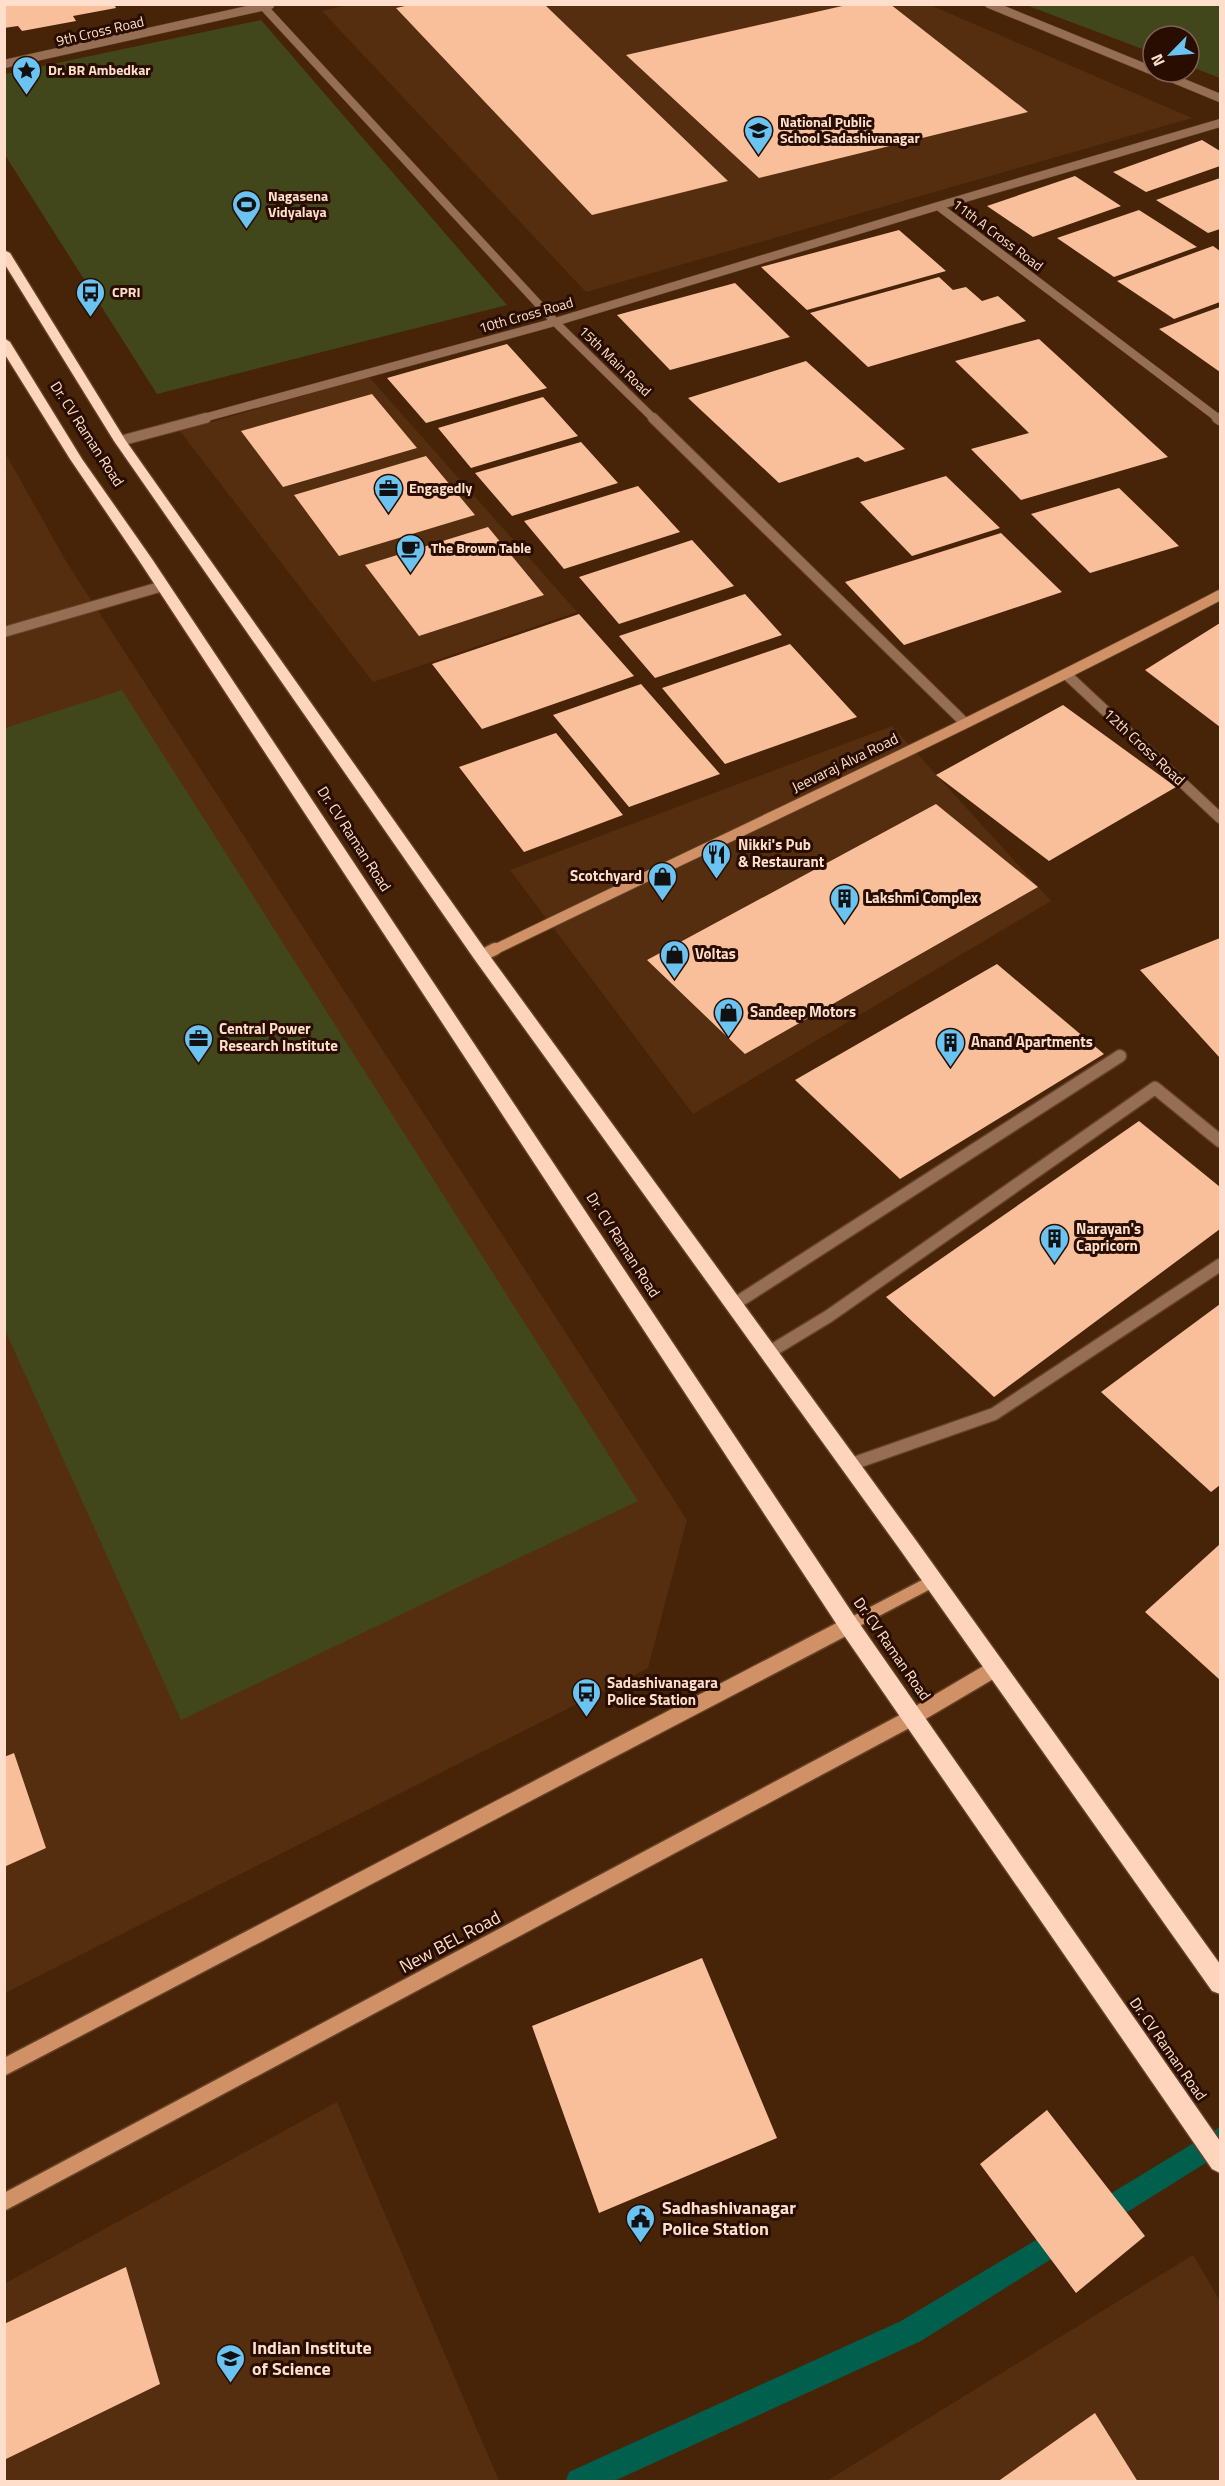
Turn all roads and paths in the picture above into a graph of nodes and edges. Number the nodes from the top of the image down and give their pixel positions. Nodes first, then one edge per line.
1 (989, 4) edge
2 (265, 5) edge
3 (4, 64) edge
4 (1141, 65) edge
5 (1187, 84) edge
6 (1221, 98) edge
7 (1221, 123) edge
8 (938, 206) junction
9 (4, 253) edge
10 (555, 322) junction
11 (4, 342) edge
12 (1221, 420) edge
13 (120, 441) junction
14 (163, 586) junction
15 (1221, 595) edge
16 (4, 632) edge
17 (1067, 675) junction
18 (964, 722) junction
19 (1221, 818) edge
20 (481, 956) junction
21 (1120, 1056) dead end
22 (1221, 1142) edge
23 (1221, 1265) edge
24 (733, 1305) junction
25 (768, 1353) junction
26 (849, 1465) junction
27 (933, 1581) junction
28 (850, 1627) junction
29 (996, 1668) junction
30 (913, 1717) junction
31 (1219, 1976) edge
32 (4, 2067) edge
33 (1221, 2161) edge
34 (4, 2202) edge

1 - 4 street
2 - 3 street, 9th Cross Road
2 - 10 street, 15th Main Road
5 - 6 street
7 - 8 street, 11th A Cross Road
8 - 10 street, 10th Cross Road
8 - 12 street, 11th A Cross Road
9 - 13 highway, Dr. CV Raman Road
10 - 13 street, 10th Cross Road
10 - 18 street, 15th Main Road
11 - 14 highway, Dr. CV Raman Road
13 - 20 highway, Dr. CV Raman Road
14 - 16 street
14 - 28 highway, Dr. CV Raman Road
15 - 17 main road, Jeevaraj Alva Road
17 - 18 main road, Jeevaraj Alva Road
17 - 19 street, 12th Cross Road
18 - 20 main road, Jeevaraj Alva Road
20 - 24 highway, Dr. CV Raman Road
21 - 24 street
22 - 25 street
23 - 26 street
24 - 25 highway, Dr. CV Raman Road
25 - 26 highway, Dr. CV Raman Road
26 - 27 highway, Dr. CV Raman Road
27 - 28 main road
27 - 29 highway, Dr. CV Raman Road
28 - 30 highway, Dr. CV Raman Road
28 - 32 main road
29 - 30 main road, New BEL Road
29 - 31 highway, Dr. CV Raman Road
30 - 33 highway, Dr. CV Raman Road
30 - 34 main road, New BEL Road

